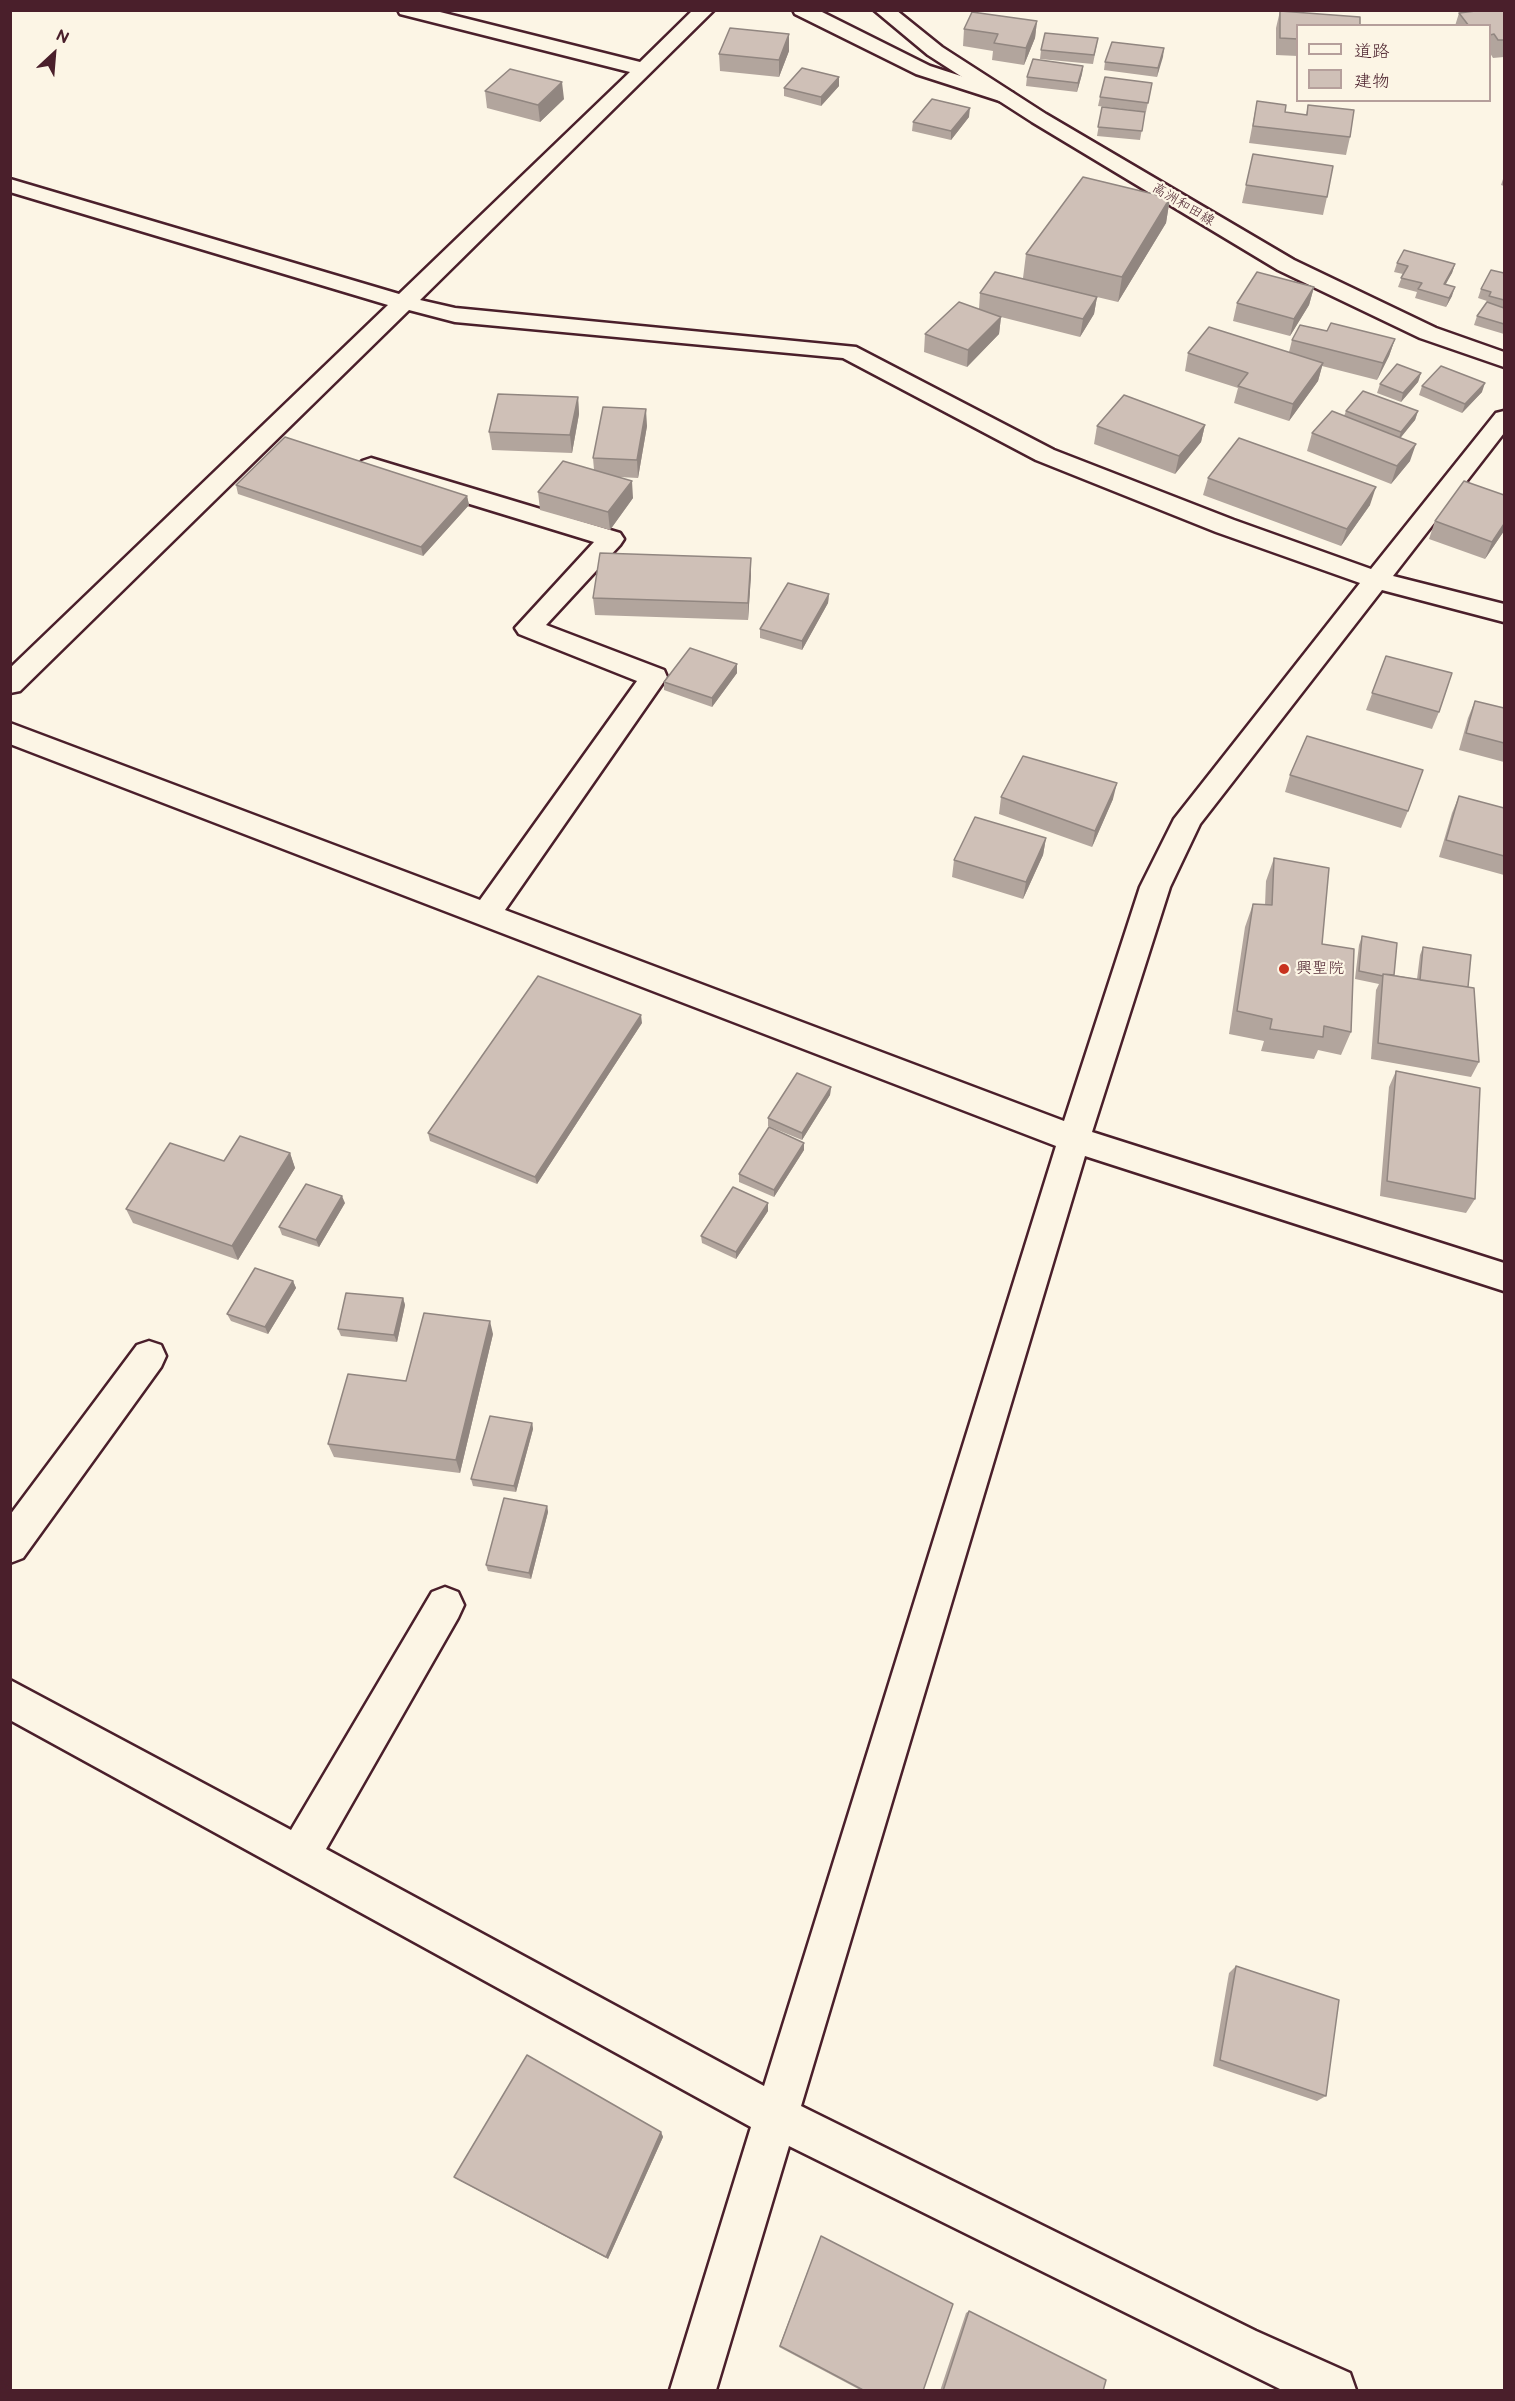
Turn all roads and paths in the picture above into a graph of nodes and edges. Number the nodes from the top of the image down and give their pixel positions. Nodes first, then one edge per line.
1 (407, 10) edge
2 (705, 10) edge
3 (802, 10) edge
4 (883, 10) edge
5 (644, 69) junction
6 (1006, 97) junction
7 (10, 185) edge
8 (402, 302) junction
9 (1504, 360) edge
10 (1504, 418) edge
11 (349, 459) edge
12 (1376, 580) junction
13 (1504, 613) edge
14 (10, 684) edge
15 (10, 734) edge
16 (486, 914) junction
17 (1074, 1138) junction
18 (1504, 1277) edge
19 (149, 1356) dead end
20 (10, 1546) edge
21 (445, 1605) dead end
22 (10, 1699) edge
23 (299, 1856) junction
24 (777, 2117) junction
25 (693, 2391) edge
26 (1333, 2391) edge

1 - 5 street
2 - 5 street
3 - 6 street
4 - 6 street, 高洲和田線
5 - 8 street
6 - 9 street, 高洲和田線
7 - 8 street
8 - 12 street
8 - 14 street
10 - 12 street
11 - 16 street
12 - 13 street
12 - 17 street
15 - 16 street
16 - 17 street
17 - 18 street
17 - 24 street
19 - 20 street
21 - 23 street
22 - 23 street
23 - 24 street
24 - 25 street
24 - 26 street

